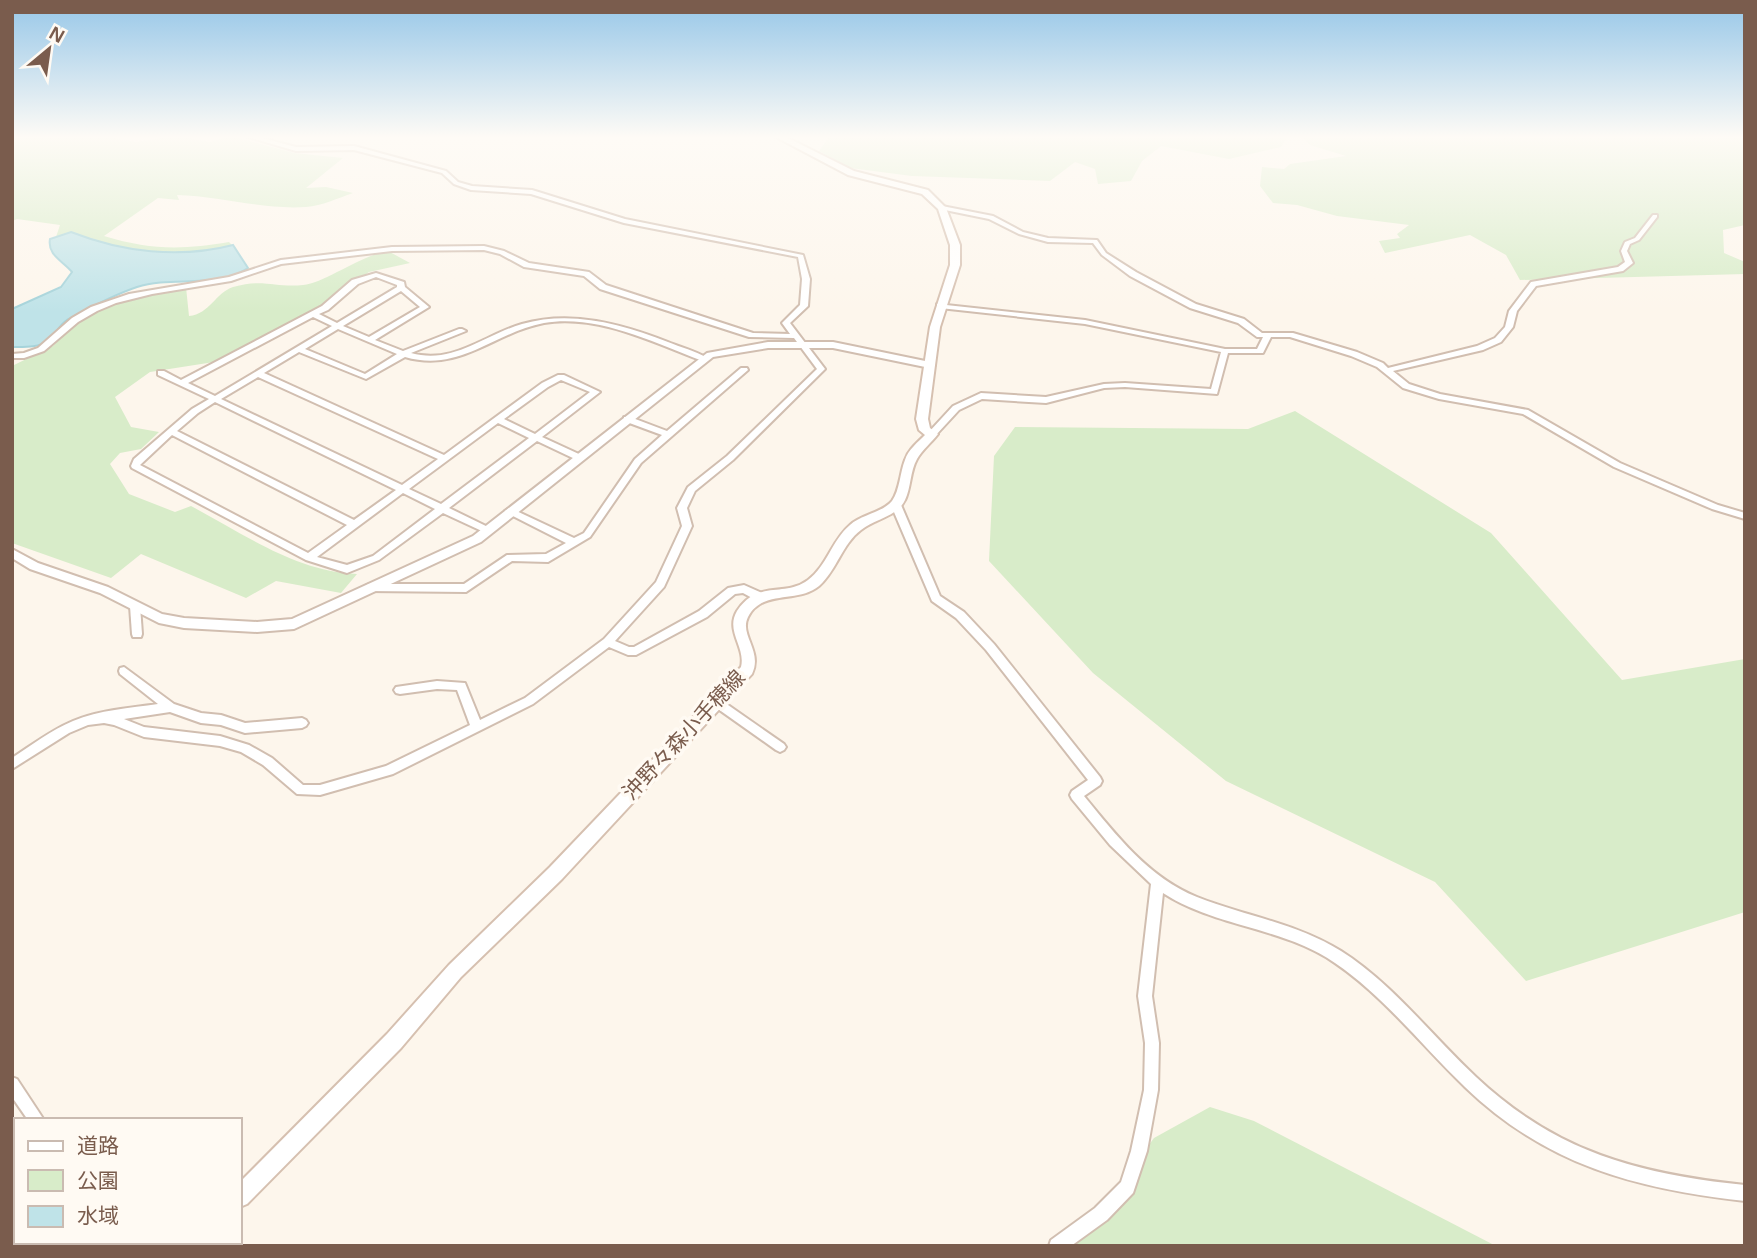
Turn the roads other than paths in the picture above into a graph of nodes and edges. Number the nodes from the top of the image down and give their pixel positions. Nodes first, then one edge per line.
1 (541, 195) edge
2 (928, 195) edge
3 (942, 208) junction
4 (1655, 216) dead end
5 (401, 288) junction
6 (940, 306) junction
7 (313, 314) junction
8 (338, 325) junction
9 (462, 331) dead end
10 (795, 336) junction
11 (1267, 337) junction
12 (372, 339) junction
13 (804, 345) junction
14 (299, 349) junction
15 (1225, 351) junction
16 (405, 353) junction
17 (12, 356) edge
18 (703, 358) junction
19 (930, 365) junction
20 (744, 370) dead end
21 (1389, 370) junction
22 (161, 373) dead end
23 (257, 373) junction
24 (181, 383) junction
25 (214, 399) junction
26 (627, 419) junction
27 (498, 420) junction
28 (172, 432) junction
29 (667, 434) junction
30 (932, 434) junction
31 (536, 438) junction
32 (578, 457) junction
33 (445, 459) junction
34 (403, 489) junction
35 (896, 505) junction
36 (443, 509) junction
37 (510, 511) junction
38 (1745, 516) edge
39 (355, 525) junction
40 (487, 530) junction
41 (575, 543) junction
42 (12, 553) edge
43 (309, 558) junction
44 (371, 588) junction
45 (758, 596) junction
46 (135, 606) junction
47 (137, 634) dead end
48 (608, 642) junction
49 (124, 671) dead end
50 (400, 690) dead end
51 (715, 701) junction
52 (170, 707) junction
53 (98, 718) junction
54 (302, 723) dead end
55 (476, 725) junction
56 (780, 747) dead end
57 (12, 764) edge
58 (1158, 882) junction
59 (12, 1084) edge
60 (36, 1118) edge
61 (1745, 1193) edge
62 (242, 1194) edge
63 (1057, 1246) edge

1 - 10 street
2 - 3 main road
3 - 6 main road
3 - 11 street
4 - 21 street
5 - 7 street
5 - 8 street
5 - 12 street
6 - 15 street
6 - 19 main road
7 - 8 street
7 - 24 street
8 - 12 street
8 - 14 street
9 - 16 street
10 - 13 street
10 - 17 street
11 - 15 street
11 - 21 street
12 - 16 street
13 - 18 street
13 - 19 street
13 - 48 street
14 - 16 street
14 - 23 street
15 - 30 street
16 - 18 street
18 - 26 street
19 - 30 main road
20 - 29 street
21 - 38 street
22 - 24 street
23 - 25 street
23 - 33 street
24 - 25 street
25 - 28 street
25 - 34 street
26 - 29 street
26 - 32 street
27 - 31 street
27 - 31 street
27 - 33 street
28 - 39 street
28 - 43 street
29 - 41 street
30 - 35 main road
31 - 32 street
31 - 36 street
32 - 37 street
33 - 34 street
34 - 36 street
34 - 39 street
35 - 45 main road
35 - 58 street
36 - 40 street
36 - 43 street
37 - 40 street
37 - 41 street
39 - 43 street
40 - 44 street
41 - 44 street
42 - 46 street
44 - 46 street
45 - 48 street
45 - 51 main road, 沖野々森小手穂線
46 - 47 street
48 - 55 street
49 - 52 street
50 - 55 street
51 - 56 street
51 - 62 main road, 沖野々森小手穂線
52 - 53 street
52 - 54 street
53 - 55 street
53 - 57 street
58 - 61 street
58 - 63 street
59 - 60 street

